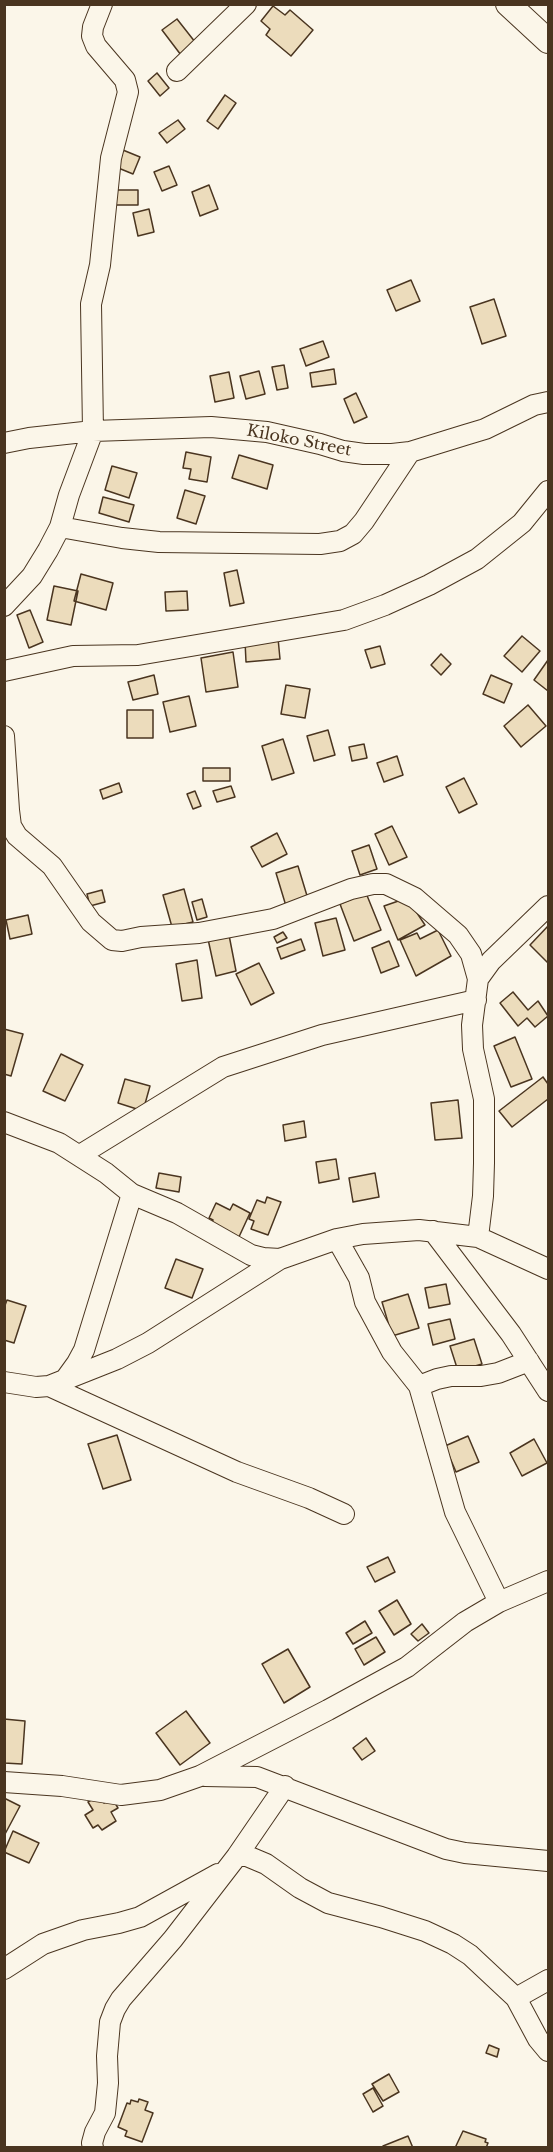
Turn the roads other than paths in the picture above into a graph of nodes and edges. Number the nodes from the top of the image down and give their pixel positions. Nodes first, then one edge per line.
1 (102, 4) edge
2 (246, 4) edge
3 (508, 4) edge
4 (549, 41) edge
5 (177, 71) dead end
6 (549, 402) edge
7 (93, 431) junction
8 (4, 443) edge
9 (410, 452) junction
10 (549, 491) edge
11 (60, 527) junction
12 (4, 606) edge
13 (4, 671) edge
14 (4, 736) edge
15 (549, 906) edge
16 (478, 979) junction
17 (476, 1000) junction
18 (4, 1122) edge
19 (80, 1155) junction
20 (132, 1194) junction
21 (433, 1231) junction
22 (478, 1237) junction
23 (337, 1239) junction
24 (280, 1259) junction
25 (549, 1269) edge
26 (529, 1361) junction
27 (4, 1382) edge
28 (56, 1384) junction
29 (419, 1386) junction
30 (549, 1391) edge
31 (344, 1514) dead end
32 (549, 1581) edge
33 (500, 1602) junction
34 (200, 1776) junction
35 (4, 1782) edge
36 (285, 1786) junction
37 (237, 1856) junction
38 (549, 1862) edge
39 (223, 1872) junction
40 (4, 1969) edge
41 (549, 1980) edge
42 (516, 1998) junction
43 (549, 2051) edge
44 (93, 2148) edge

1 - 7 street
2 - 5 street
3 - 4 main road
6 - 9 street, Kiloko Street
7 - 8 street, Kiloko Street
7 - 9 street, Kiloko Street
7 - 11 street
9 - 11 street
10 - 13 street
11 - 12 street
14 - 16 street
15 - 16 street
16 - 17 street
17 - 19 street
17 - 22 street
18 - 19 street
19 - 20 street
20 - 24 street
20 - 28 street
21 - 22 street
21 - 23 street
21 - 26 street
22 - 25 street
23 - 24 street
23 - 29 street
24 - 28 street
26 - 29 street
26 - 30 street
27 - 28 street
28 - 31 street
29 - 33 street
32 - 33 street
33 - 34 street
34 - 35 street
34 - 36 street
36 - 37 street
36 - 38 street
37 - 39 street
37 - 42 street
39 - 40 street
39 - 44 street
41 - 42 street
42 - 43 street

